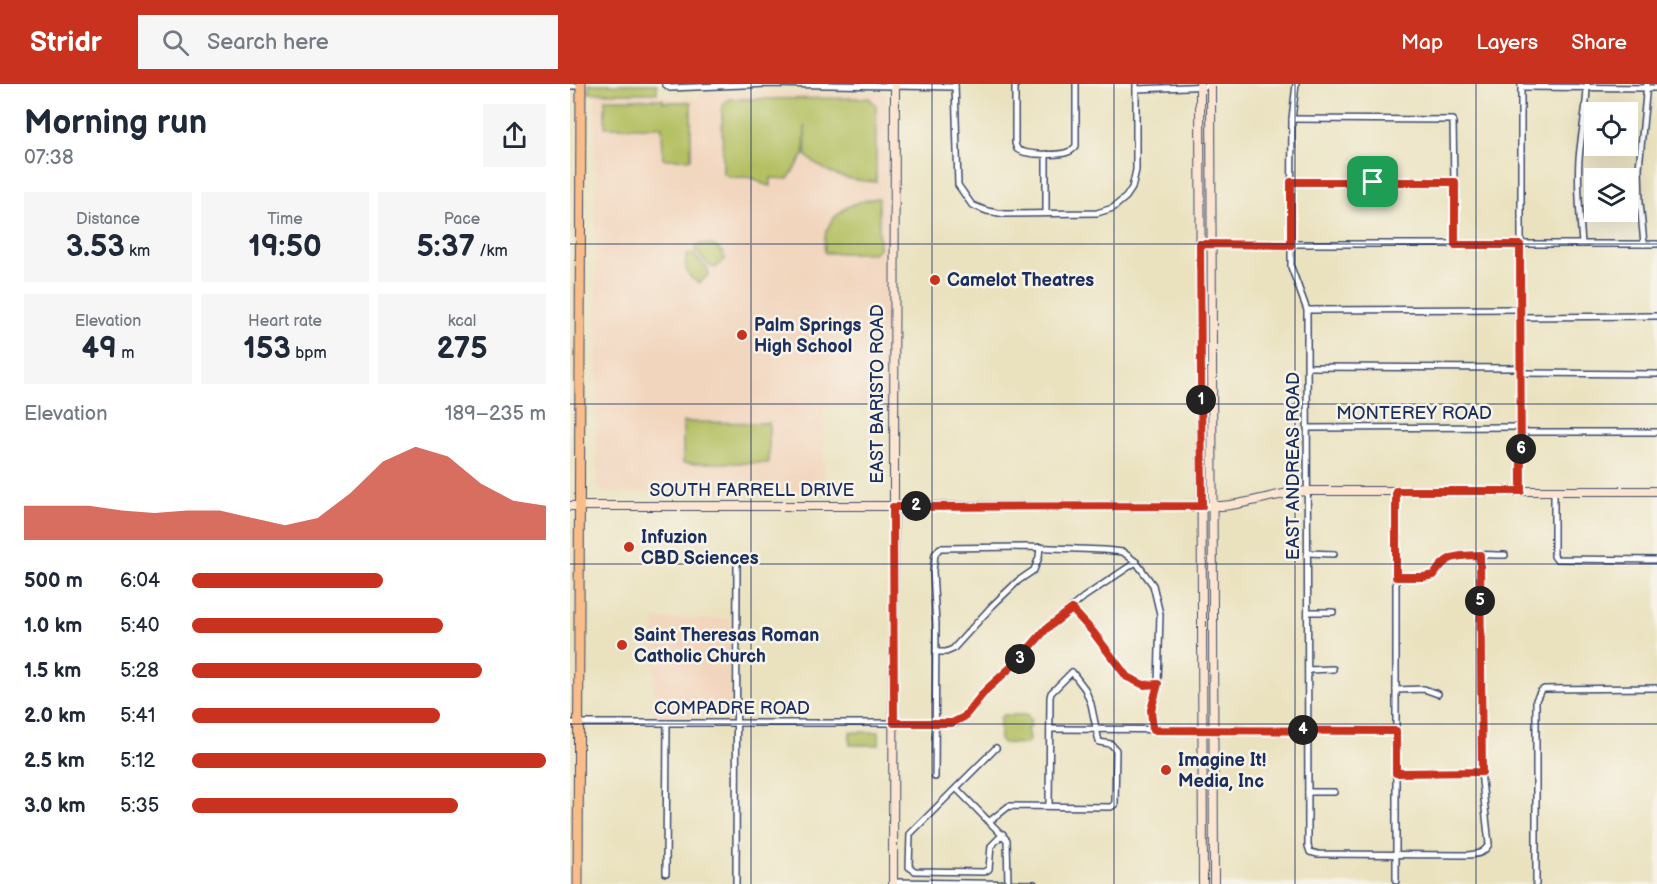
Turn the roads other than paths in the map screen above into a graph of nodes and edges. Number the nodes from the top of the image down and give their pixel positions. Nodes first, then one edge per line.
1 (665, 84) edge
2 (718, 84) edge
3 (1015, 84) edge
4 (1076, 84) edge
5 (1296, 84) edge
6 (581, 85) edge
7 (895, 85) edge
8 (1200, 85) edge
9 (1210, 85) edge
10 (570, 86) edge
11 (955, 86) edge
12 (1136, 86) edge
13 (1521, 86) edge
14 (1587, 86) edge
15 (1647, 86) edge
16 (1657, 88) edge
17 (1292, 119) junction
18 (1046, 154) junction
19 (1291, 182) junction
20 (1455, 182) junction
21 (1046, 213) junction
22 (1200, 244) junction
23 (1211, 244) junction
24 (1582, 244) junction
25 (1644, 244) junction
26 (1657, 244) edge
27 (1291, 245) junction
28 (1455, 245) junction
29 (1520, 245) junction
30 (1520, 309) junction
31 (1307, 310) junction
32 (1657, 316) edge
33 (1520, 317) junction
34 (1308, 367) junction
35 (1520, 370) junction
36 (1657, 374) edge
37 (1307, 428) junction
38 (1520, 430) junction
39 (1657, 432) edge
40 (1308, 491) junction
41 (1396, 491) junction
42 (1521, 491) junction
43 (1554, 491) junction
44 (1657, 491) edge
45 (575, 506) edge
46 (1202, 506) junction
47 (1212, 506) junction
48 (893, 507) junction
49 (1040, 547) junction
50 (1308, 553) junction
51 (1334, 554) dead end
52 (1480, 555) junction
53 (1504, 555) dead end
54 (1657, 560) edge
55 (1136, 562) junction
56 (737, 565) dead end
57 (1396, 577) junction
58 (1072, 609) junction
59 (1308, 612) junction
60 (1333, 612) dead end
61 (936, 652) junction
62 (1333, 669) dead end
63 (1308, 670) junction
64 (1158, 684) junction
65 (1657, 688) edge
66 (1396, 690) junction
67 (1438, 694) dead end
68 (574, 723) edge
69 (667, 723) junction
70 (736, 723) junction
71 (894, 723) junction
72 (935, 723) junction
73 (1050, 729) junction
74 (1213, 729) junction
75 (1096, 730) junction
76 (1153, 730) junction
77 (1202, 730) junction
78 (1308, 730) junction
79 (1396, 731) junction
80 (996, 748) dead end
81 (1482, 772) junction
82 (1396, 773) junction
83 (935, 777) dead end
84 (956, 788) junction
85 (1308, 792) junction
86 (1334, 792) dead end
87 (1049, 806) junction
88 (990, 821) junction
89 (1003, 834) junction
90 (1396, 854) junction
91 (666, 873) dead end
92 (1396, 881) dead end
93 (893, 883) edge
94 (1008, 883) edge
95 (578, 884) edge
96 (736, 884) edge
97 (1034, 884) edge
98 (1203, 884) edge
99 (1214, 884) edge
100 (1536, 884) edge

1 - 2 street
2 - 7 street
3 - 18 street
4 - 18 street
5 - 17 street, EAST ANDREAS ROAD
6 - 10 street
6 - 45 main road
7 - 11 street
7 - 48 street, EAST BARISTO ROAD
8 - 9 street
8 - 12 street
8 - 22 street
9 - 23 street
11 - 21 street
12 - 21 street
13 - 14 street
13 - 29 street
14 - 15 street
14 - 24 street
15 - 16 street
15 - 25 street
17 - 19 street, EAST ANDREAS ROAD
17 - 20 street
18 - 21 street
19 - 20 street
19 - 27 street, EAST ANDREAS ROAD
20 - 28 street
22 - 23 street
22 - 46 street
23 - 27 street
23 - 47 street
24 - 25 street
24 - 29 street
25 - 26 street
27 - 28 street
27 - 31 street, EAST ANDREAS ROAD
28 - 29 street
29 - 30 street
30 - 31 street
30 - 33 street
31 - 34 street, EAST ANDREAS ROAD
32 - 33 street
33 - 35 street
34 - 35 street
34 - 37 street, EAST ANDREAS ROAD
35 - 36 street
35 - 38 street
37 - 38 street, MONTEREY ROAD
37 - 40 street, EAST ANDREAS ROAD
38 - 39 street, MONTEREY ROAD
38 - 42 street
40 - 41 street, SOUTH FARRELL DRIVE
40 - 47 street, SOUTH FARRELL DRIVE
40 - 50 street, EAST ANDREAS ROAD
41 - 42 street, SOUTH FARRELL DRIVE
41 - 57 street
42 - 43 street, SOUTH FARRELL DRIVE
43 - 44 street, SOUTH FARRELL DRIVE
43 - 54 street
45 - 48 street, SOUTH FARRELL DRIVE
45 - 68 main road
46 - 47 street, SOUTH FARRELL DRIVE
46 - 48 street, SOUTH FARRELL DRIVE
46 - 77 street
47 - 74 street
48 - 71 street, EAST BARISTO ROAD
49 - 55 street
49 - 61 street
49 - 61 street
50 - 51 street
50 - 59 street, EAST ANDREAS ROAD
52 - 53 street
52 - 57 street
52 - 81 street
55 - 58 street, COMPADRE ROAD
55 - 64 street
56 - 70 street
57 - 66 street
58 - 64 street
58 - 72 street, COMPADRE ROAD
59 - 60 street
59 - 63 street, EAST ANDREAS ROAD
61 - 72 street
62 - 63 street
63 - 78 street, EAST ANDREAS ROAD
64 - 76 street
65 - 100 street
66 - 67 street
66 - 79 street
68 - 69 street, COMPADRE ROAD
68 - 95 main road
69 - 70 street, COMPADRE ROAD
69 - 91 street
70 - 71 street, COMPADRE ROAD
70 - 96 street
71 - 72 street, COMPADRE ROAD
71 - 93 street, EAST BARISTO ROAD
72 - 83 street
73 - 75 street
73 - 75 street
73 - 87 street
74 - 77 street
74 - 78 street
74 - 99 street
75 - 76 street
75 - 87 street
76 - 77 street
77 - 98 street
78 - 79 street
78 - 85 street, EAST ANDREAS ROAD
79 - 82 street
80 - 84 street
81 - 82 street
81 - 90 street
82 - 90 street
84 - 88 street
84 - 89 street
85 - 86 street
85 - 90 street, EAST ANDREAS ROAD
87 - 88 street
88 - 89 street
89 - 94 street
90 - 92 street
93 - 94 street
94 - 97 street

